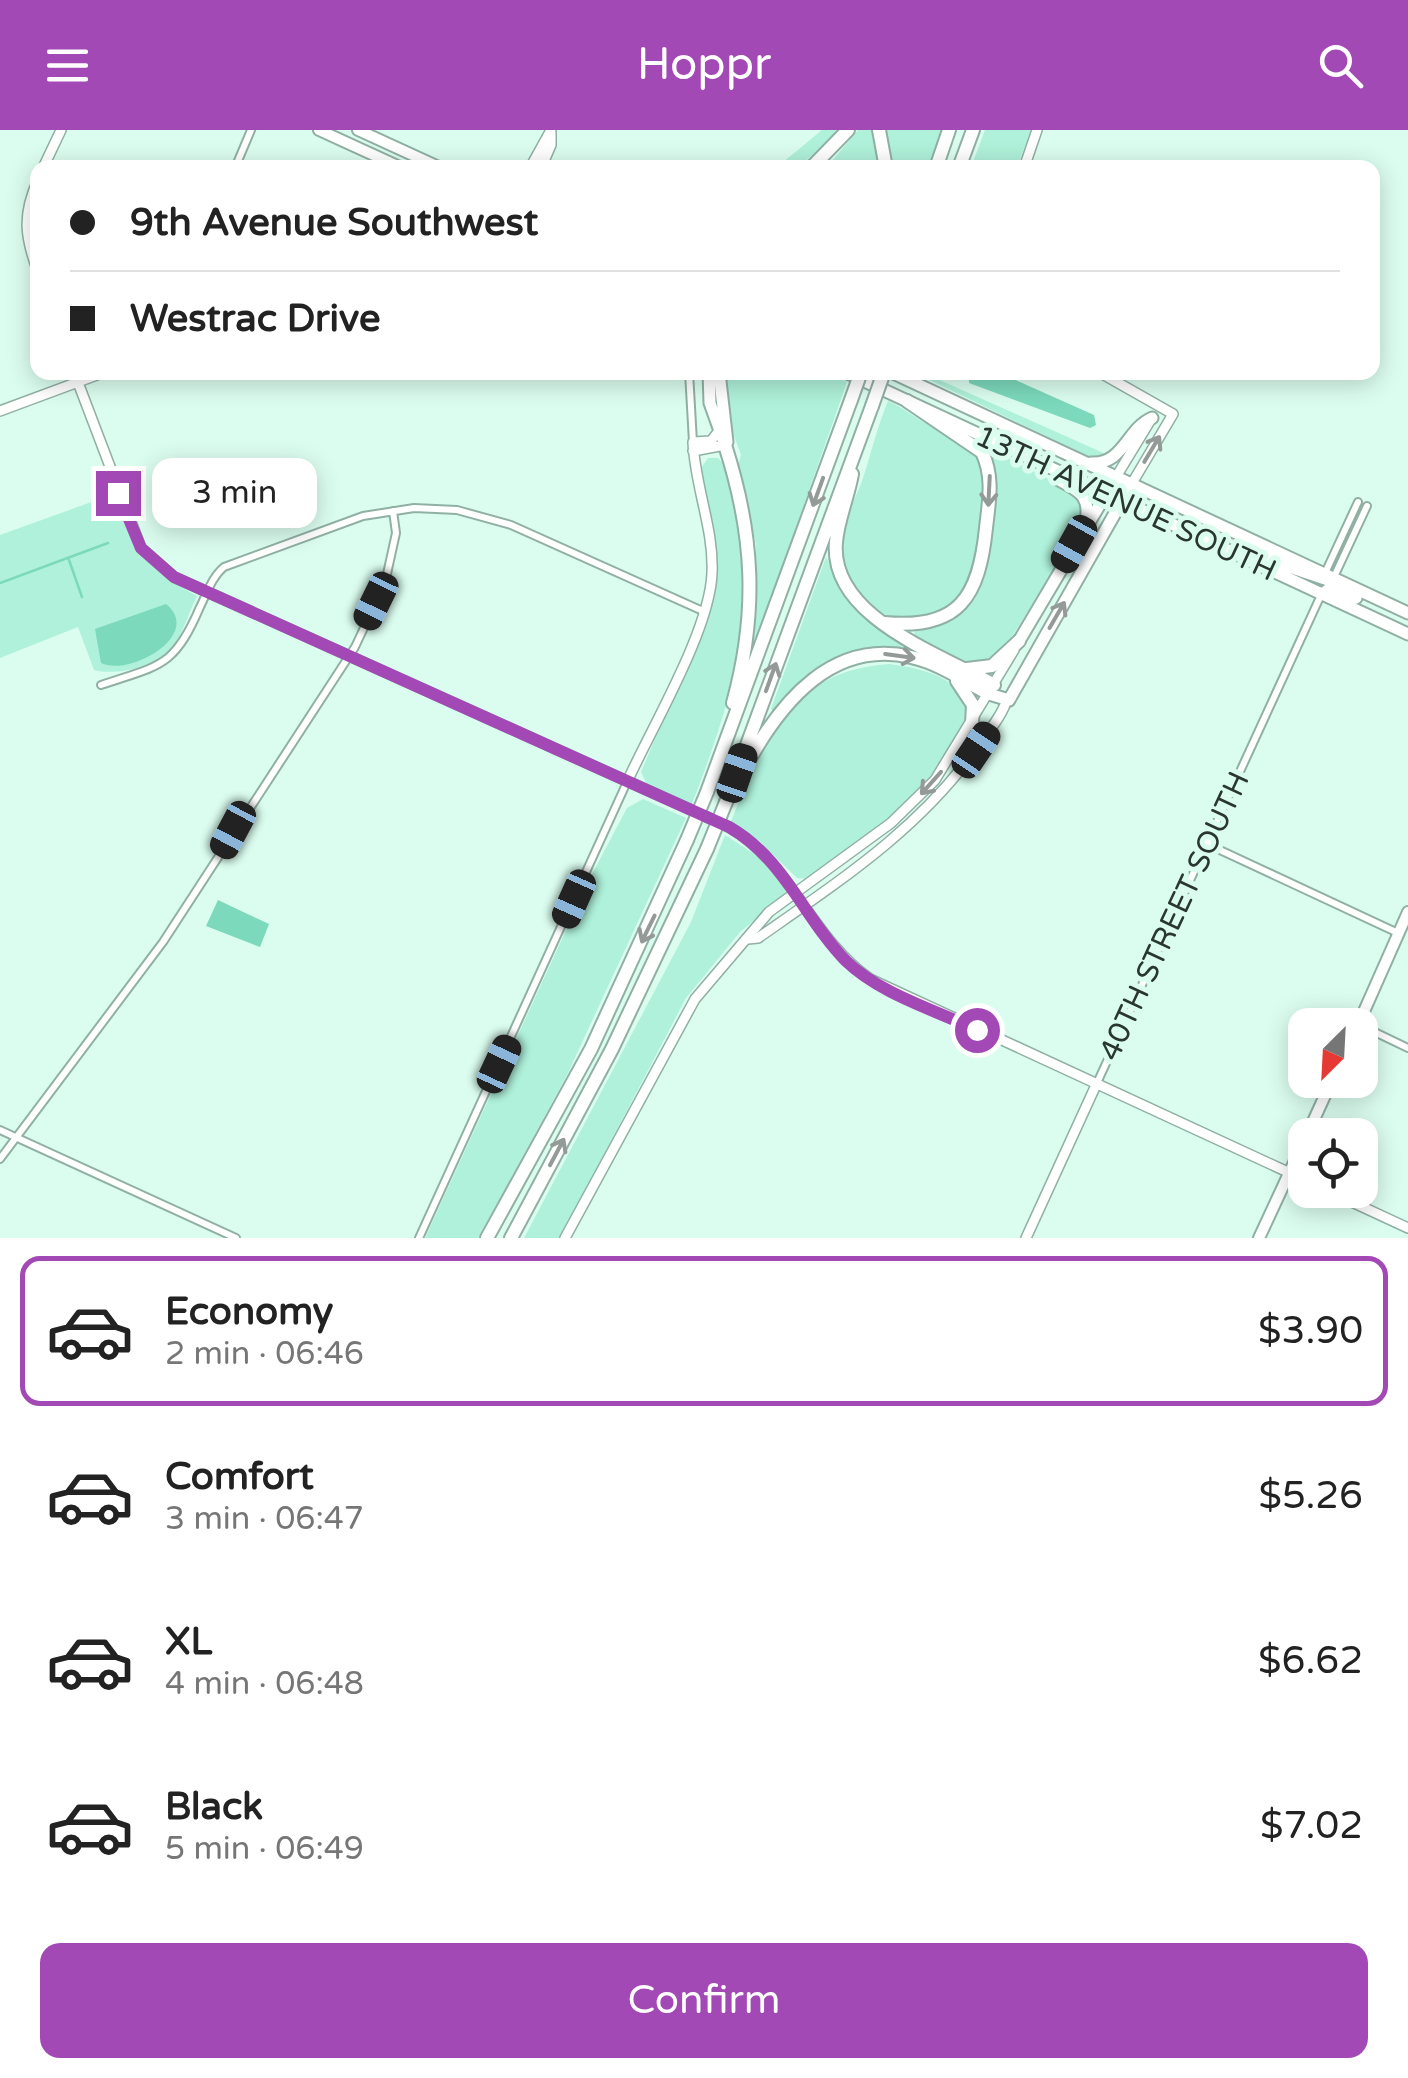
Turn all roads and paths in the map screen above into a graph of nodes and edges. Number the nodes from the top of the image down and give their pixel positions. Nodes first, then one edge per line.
1 (61, 130) edge
2 (251, 130) edge
3 (320, 130) edge
4 (358, 130) edge
5 (848, 130) edge
6 (880, 130) edge
7 (949, 130) edge
8 (974, 130) edge
9 (1037, 130) edge
10 (348, 143) junction
11 (412, 154) junction
12 (48, 160) edge
13 (238, 160) edge
14 (385, 160) edge
15 (424, 160) edge
16 (534, 160) edge
17 (544, 160) edge
18 (819, 160) edge
19 (885, 160) edge
20 (939, 160) edge
21 (962, 160) edge
22 (1027, 160) edge
23 (30, 197) edge
24 (30, 246) edge
25 (71, 380) edge
26 (77, 380) edge
27 (689, 380) edge
28 (709, 380) edge
29 (719, 380) edge
30 (858, 380) edge
31 (862, 380) edge
32 (881, 380) edge
33 (909, 380) edge
34 (1110, 380) edge
35 (907, 401) junction
36 (0, 411) edge
37 (1156, 412) junction
38 (718, 432) junction
39 (856, 444) junction
40 (1000, 444) junction
41 (725, 446) junction
42 (693, 447) junction
43 (1080, 460) junction
44 (1116, 478) junction
45 (1131, 484) junction
46 (1105, 494) junction
47 (1121, 501) junction
48 (1358, 502) dead end
49 (1366, 506) dead end
50 (394, 511) junction
51 (1086, 524) junction
52 (1204, 540) junction
53 (1329, 576) junction
54 (206, 593) junction
55 (1322, 594) junction
56 (705, 612) junction
57 (1408, 615) edge
58 (884, 624) junction
59 (1408, 634) edge
60 (1019, 641) junction
61 (348, 656) junction
62 (944, 670) junction
63 (967, 670) junction
64 (100, 685) dead end
65 (991, 690) junction
66 (1008, 700) junction
67 (972, 724) junction
68 (725, 748) junction
69 (627, 782) junction
70 (728, 798) junction
71 (1207, 844) junction
72 (796, 893) junction
73 (805, 905) junction
74 (1407, 916) edge
75 (1398, 933) junction
76 (748, 939) junction
77 (1366, 1008) edge
78 (1378, 1034) edge
79 (1408, 1048) edge
80 (1096, 1084) junction
81 (0, 1130) edge
82 (16, 1137) junction
83 (0, 1159) edge
84 (1288, 1173) edge
85 (1288, 1175) edge
86 (1365, 1208) edge
87 (1408, 1228) edge
88 (514, 1234) edge
89 (236, 1238) edge
90 (419, 1238) edge
91 (487, 1238) edge
92 (566, 1238) edge
93 (1026, 1238) edge
94 (1259, 1238) edge

1 - 12 street
2 - 13 street
3 - 10 main road
4 - 11 main road
5 - 18 highway
6 - 19 highway
7 - 20 highway
8 - 21 highway
9 - 22 street
10 - 11 main road
10 - 14 main road
11 - 15 main road
16 - 17 street
23 - 24 street
25 - 36 street
26 - 54 street
27 - 42 street
28 - 38 main road
29 - 41 main road
30 -> 68 highway, bridge
31 - 35 main road, 13TH AVENUE SOUTH
32 - 39 highway, bridge
33 - 43 main road, 13TH AVENUE SOUTH
34 - 37 street
35 - 40 main road, 13TH AVENUE SOUTH
35 -> 58 highway
37 - 43 main road
37 - 44 street
45 -> 37 street
38 - 41 main road
38 - 42 street
39 - 58 highway
70 -> 39 highway
40 - 46 main road, 13TH AVENUE SOUTH
40 - 51 main road
41 - 42 street
41 - 68 highway
42 - 56 street
43 - 44 main road, 13TH AVENUE SOUTH
44 - 45 main road, 13TH AVENUE SOUTH
44 - 46 main road
45 - 47 main road
45 - 53 main road, 13TH AVENUE SOUTH
46 - 47 main road, 13TH AVENUE SOUTH
46 - 51 main road
47 - 52 main road, 13TH AVENUE SOUTH
66 -> 47 main road
48 - 53 street
49 - 53 street
50 - 54 street
50 - 56 street
50 - 61 street
51 - 60 main road
52 - 53 main road
52 - 55 main road, 13TH AVENUE SOUTH
53 - 57 main road, 13TH AVENUE SOUTH
54 - 61 street
54 - 64 street
55 - 57 main road
55 - 59 main road, 13TH AVENUE SOUTH
55 - 71 street, 40TH STREET SOUTH
56 - 69 street
58 - 63 highway
60 - 63 highway
60 - 65 street
61 - 69 street
61 - 82 street
62 - 65 highway
62 - 67 highway
70 -> 62 highway
63 - 65 highway
65 - 66 main road
65 - 67 street
66 - 73 street
67 -> 72 street
68 -> 91 highway, bridge
69 - 72 street
69 - 90 street
88 -> 70 highway, bridge
71 - 75 street
71 - 80 street, 40TH STREET SOUTH
72 - 73 street
72 - 76 street
73 - 76 street
73 - 80 street
74 - 75 main road
75 - 77 main road
76 - 92 street
78 - 79 street
80 - 84 street
80 - 93 street, 40TH STREET SOUTH
81 - 82 street
82 - 83 street
82 - 89 street
85 - 94 main road
86 - 87 street

